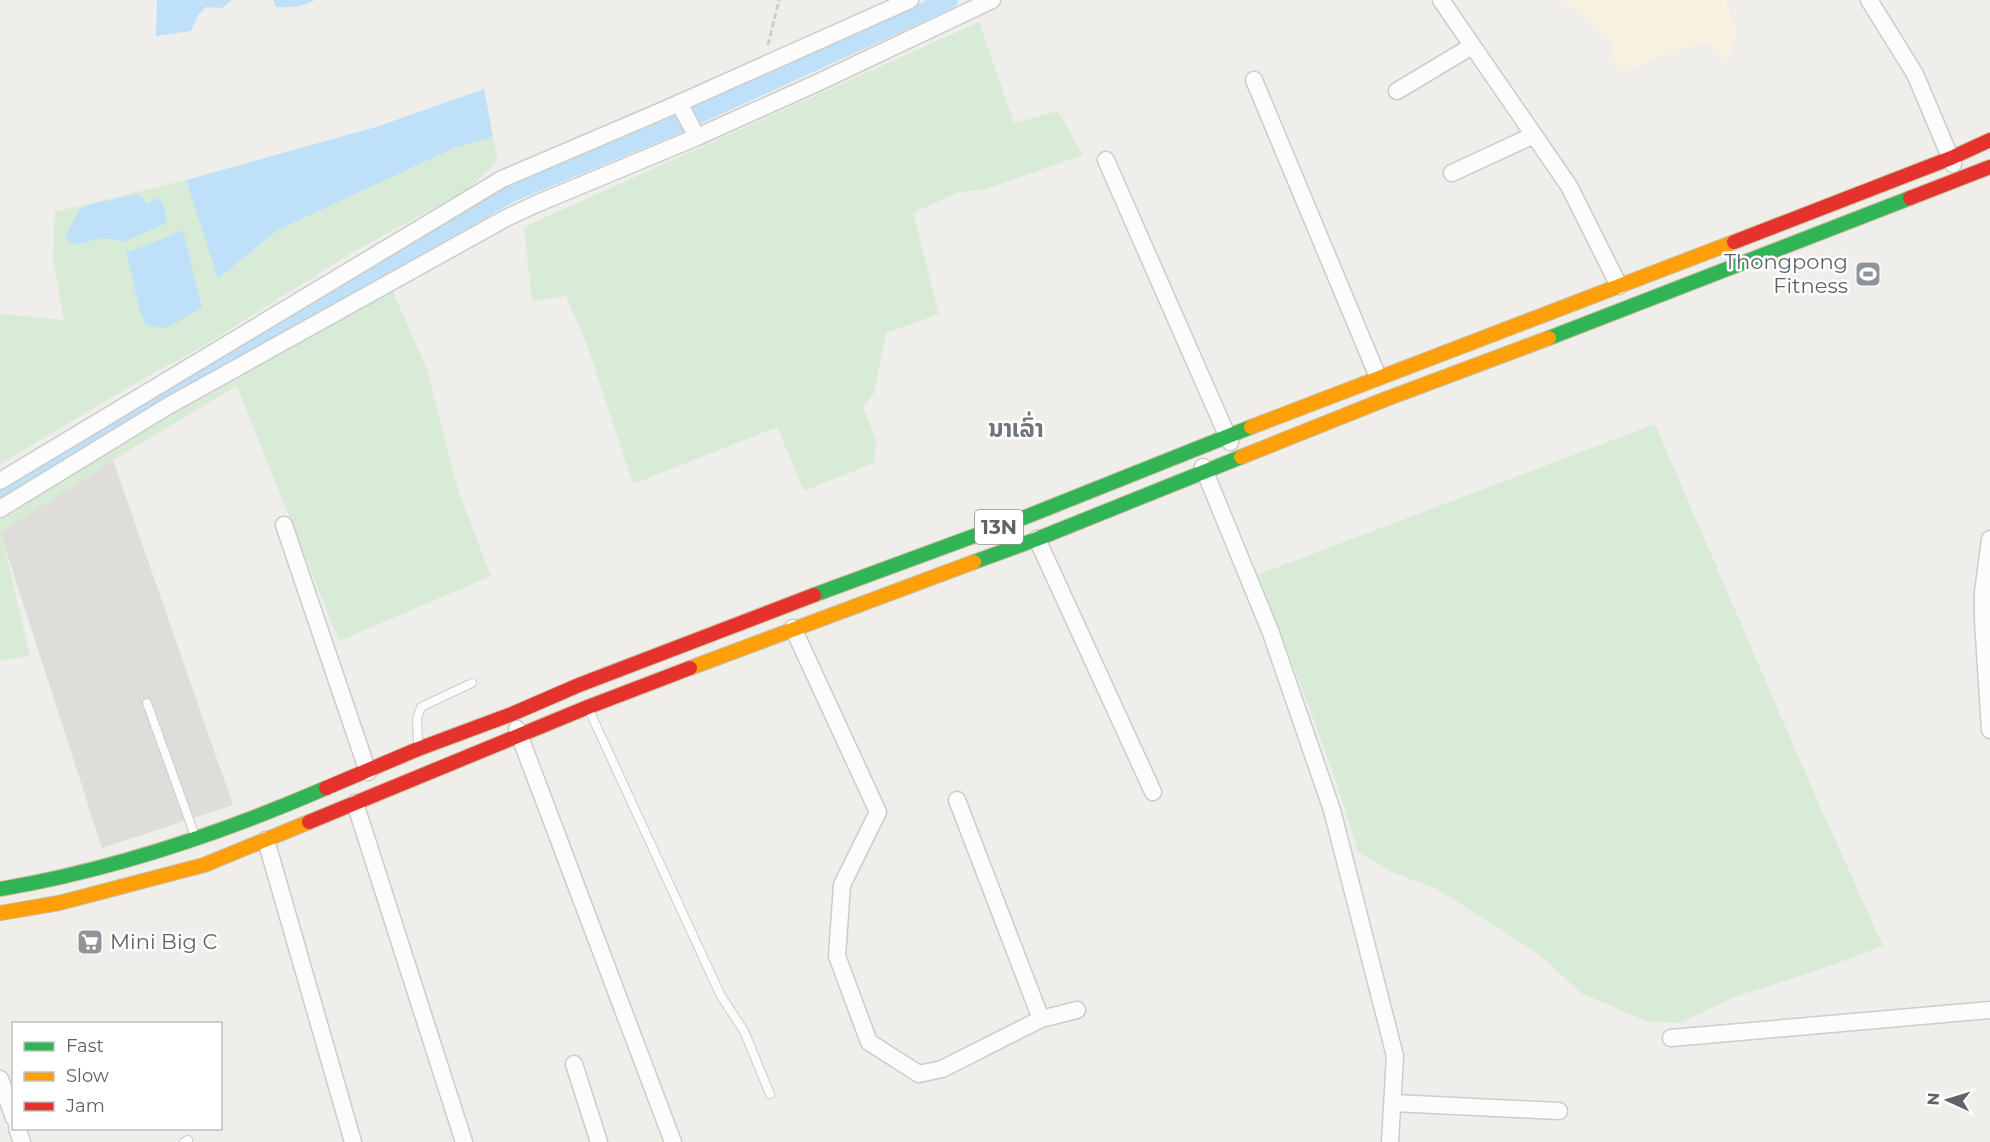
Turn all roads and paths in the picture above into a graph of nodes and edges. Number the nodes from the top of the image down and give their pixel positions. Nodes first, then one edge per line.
1 (779, 0) edge
2 (910, 0) edge
3 (992, 0) edge
4 (1441, 0) edge
5 (1869, 0) edge
6 (1472, 46) junction
7 (762, 67) junction
8 (1254, 80) dead end
9 (1397, 91) dead end
10 (679, 103) junction
11 (1534, 135) junction
12 (698, 137) junction
13 (1990, 140) edge
14 (1951, 158) junction
15 (1106, 160) dead end
16 (1990, 167) edge
17 (1452, 173) dead end
18 (1960, 180) junction
19 (1619, 286) junction
20 (1378, 377) junction
21 (1227, 435) junction
22 (1195, 450) junction
23 (1236, 458) junction
24 (1205, 471) junction
25 (0, 481) edge
26 (0, 509) edge
27 (284, 525) dead end
28 (1036, 539) junction
29 (1990, 539) edge
30 (793, 628) junction
31 (472, 683) dead end
32 (147, 703) dead end
33 (588, 707) junction
34 (512, 714) junction
35 (1990, 730) edge
36 (520, 736) junction
37 (418, 749) junction
38 (368, 772) junction
39 (1153, 792) dead end
40 (957, 800) dead end
41 (355, 803) junction
42 (196, 839) junction
43 (266, 840) junction
44 (0, 889) edge
45 (0, 913) edge
46 (1077, 1010) dead end
47 (1990, 1011) edge
48 (1041, 1019) junction
49 (1671, 1038) dead end
50 (574, 1064) dead end
51 (0, 1079) edge
52 (770, 1094) dead end
53 (1394, 1102) junction
54 (8, 1111) edge
55 (1559, 1111) dead end
56 (353, 1142) edge
57 (464, 1142) edge
58 (599, 1142) edge
59 (673, 1142) edge
60 (1390, 1142) edge

1 - 7 path
2 - 7 street
3 - 12 street
4 - 6 street
5 - 14 street
6 - 9 street
6 - 11 street
7 - 10 street
8 - 20 street
10 - 12 street
10 - 25 street
11 - 17 street
11 - 19 street
12 - 26 street
13 - 14 highway, 13N
14 - 18 street
14 - 19 highway, 13N
15 - 21 street
16 - 18 highway, 13N
18 - 23 highway, 13N
19 - 20 highway, 13N
20 - 21 highway, 13N
21 - 22 highway, 13N
21 - 23 street
22 - 24 street
22 - 34 highway, 13N
23 - 24 highway, 13N
24 - 28 highway, 13N
24 - 53 street
27 - 38 street
28 - 30 highway, 13N
28 - 39 street
29 - 35 street
30 - 33 highway, 13N
30 - 48 street
31 - 37 lane
32 - 42 lane
33 - 36 highway, 13N
33 - 52 lane
34 - 36 street
34 - 37 highway, 13N
36 - 41 highway, 13N
36 - 59 street
37 - 38 highway, 13N
38 - 42 highway, 13N
40 - 48 street
41 - 43 highway, 13N
41 - 57 street
42 - 44 highway, 13N
43 - 45 highway, 13N
43 - 56 street
46 - 48 street
47 - 49 street
50 - 58 street
51 - 54 street
53 - 55 street
53 - 60 street

